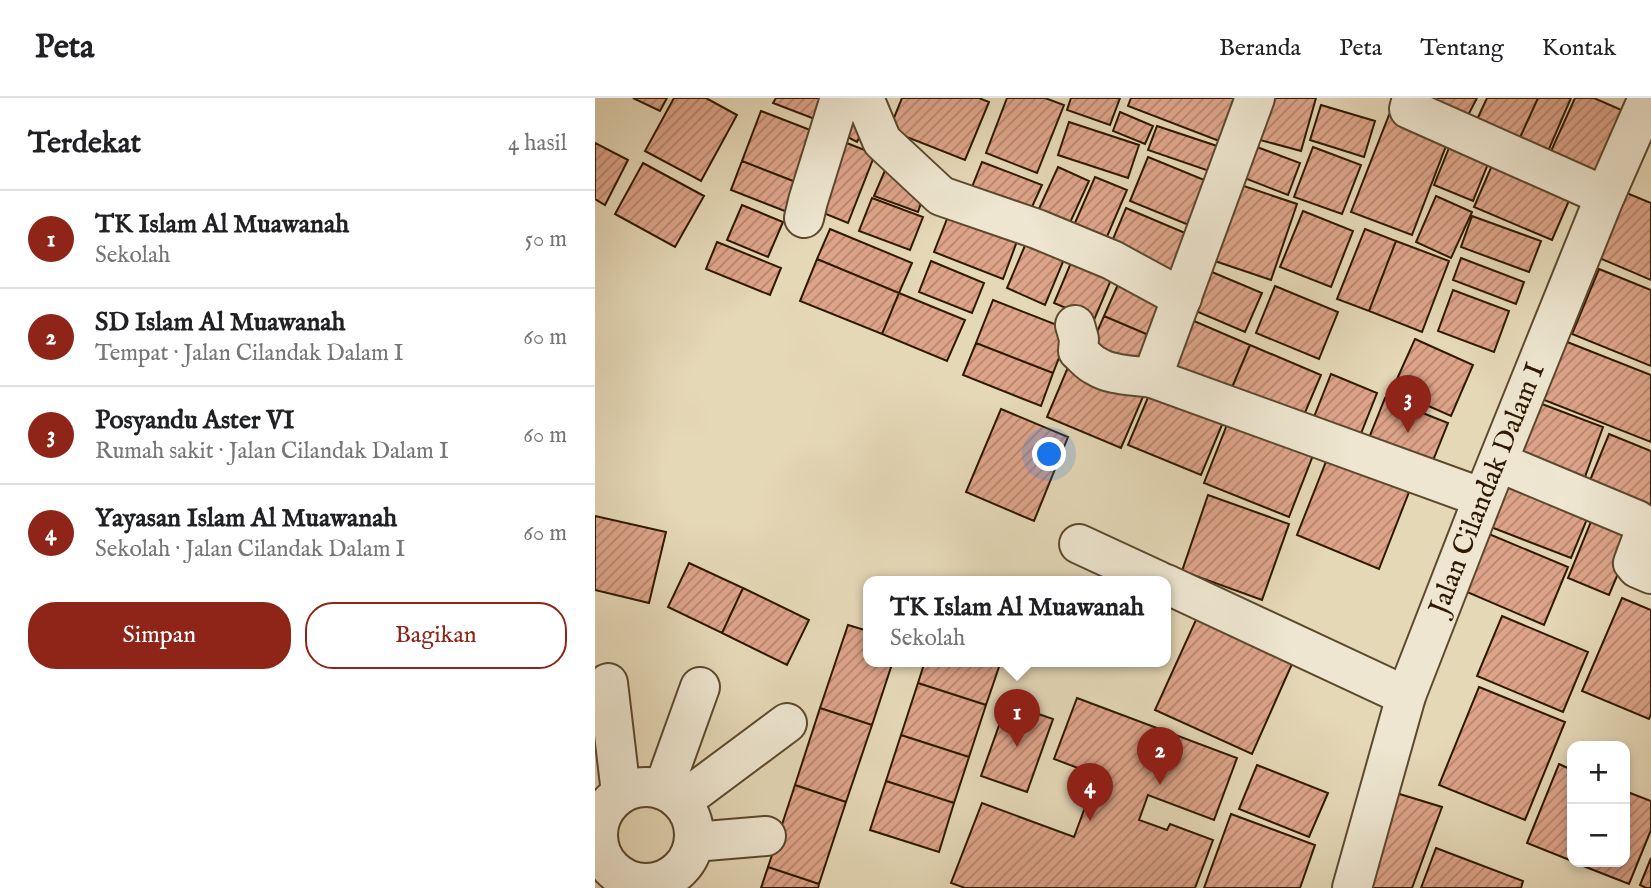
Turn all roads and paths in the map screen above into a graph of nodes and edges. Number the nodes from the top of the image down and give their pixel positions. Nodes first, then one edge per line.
1 (840, 98) edge
2 (864, 98) edge
3 (1255, 98) edge
4 (1412, 98) edge
5 (1648, 98) edge
6 (1605, 196) junction
7 (804, 218) dead end
8 (1182, 298) junction
9 (1075, 325) dead end
10 (1152, 378) junction
11 (1498, 462) junction
12 (1483, 498) junction
13 (1079, 544) dead end
14 (1651, 574) edge
15 (1148, 576) edge
16 (1171, 586) edge
17 (608, 683) dead end
18 (700, 687) dead end
19 (1406, 696) junction
20 (787, 723) dead end
21 (672, 796) junction
22 (603, 810) edge
23 (766, 836) dead end
24 (694, 842) junction
25 (605, 878) edge
26 (1352, 888) edge

1 - 7 street
2 - 8 street
3 - 8 street
4 - 6 street
5 - 6 street, Jalan Cilandak Dalam I
6 - 11 street, Jalan Cilandak Dalam I
8 - 10 street
9 - 10 street
10 - 12 street
11 - 12 street, Jalan Cilandak Dalam I
11 - 14 street
12 - 19 street, Jalan Cilandak Dalam I
13 - 15 street
16 - 19 street
17 - 22 street
18 - 21 street
19 - 26 street, Jalan Cilandak Dalam I
20 - 21 street
21 - 22 street
21 - 24 street
22 - 25 street
23 - 24 street
24 - 25 street

